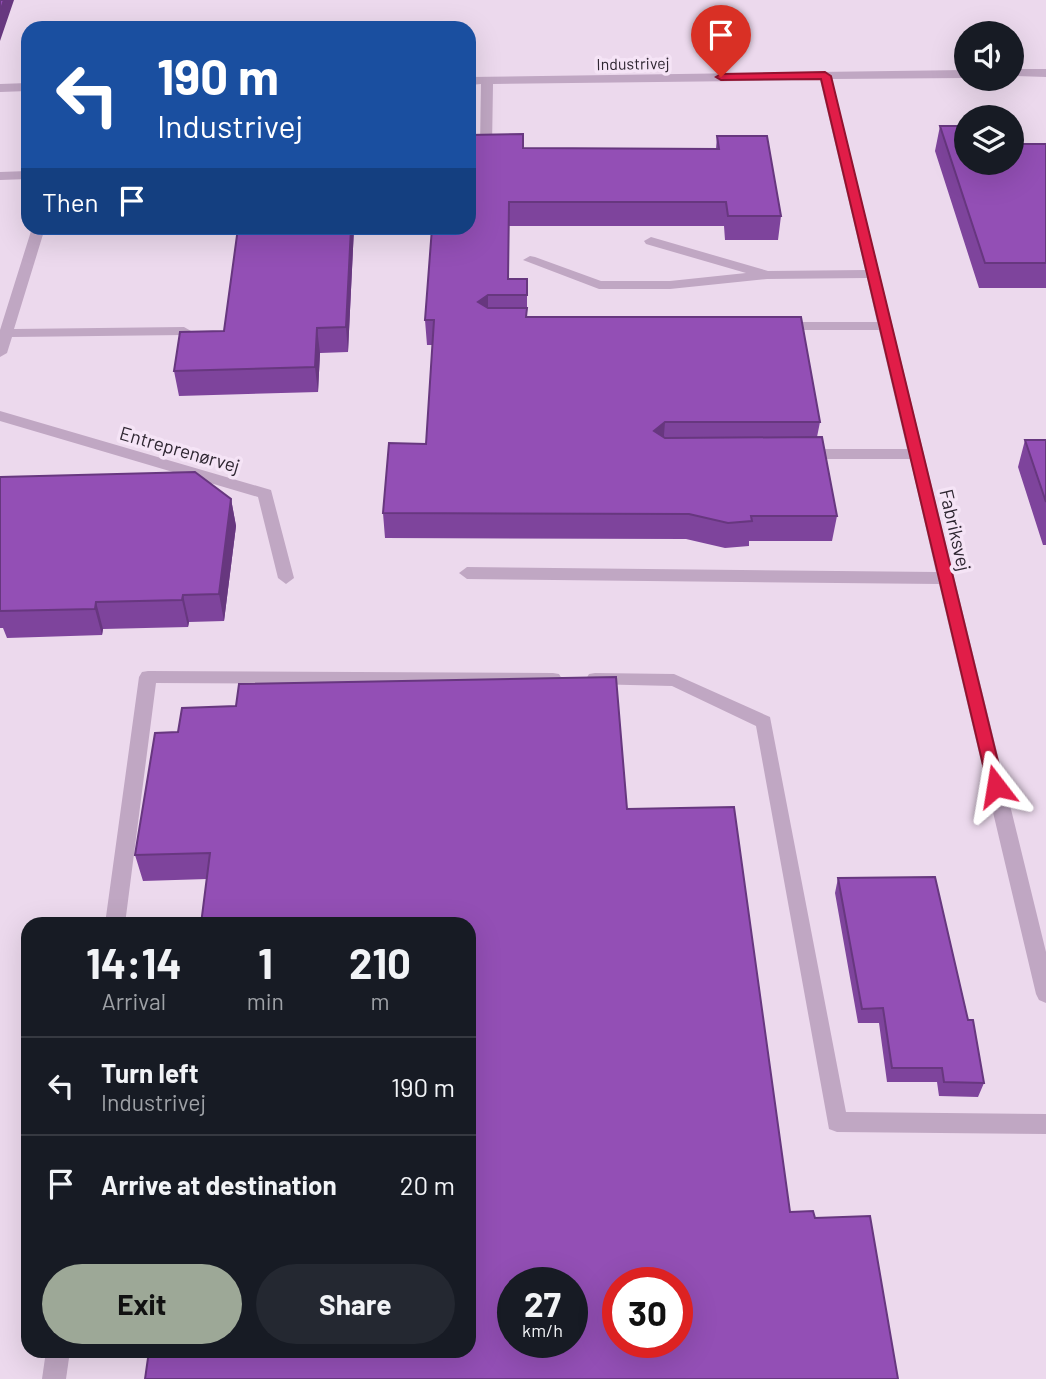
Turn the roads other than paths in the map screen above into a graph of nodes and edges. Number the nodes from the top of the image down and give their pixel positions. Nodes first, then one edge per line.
1 (1024, 73) edge
2 (1046, 73) edge
3 (954, 74) edge
4 (825, 76) junction
5 (476, 81) edge
6 (486, 81) junction
7 (21, 87) edge
8 (0, 88) edge
9 (486, 146) edge
10 (21, 175) edge
11 (0, 176) edge
12 (36, 235) edge
13 (651, 241) dead end
14 (530, 260) dead end
15 (873, 274) junction
16 (767, 275) junction
17 (0, 293) edge
18 (18, 293) junction
19 (762, 326) edge
20 (886, 326) junction
21 (184, 331) edge
22 (6, 333) junction
23 (0, 354) edge
24 (0, 416) edge
25 (783, 454) edge
26 (916, 454) junction
27 (467, 573) dead end
28 (286, 578) dead end
29 (946, 578) junction
30 (116, 917) edge
31 (1046, 994) edge
32 (1046, 1124) edge
33 (57, 1358) edge
34 (54, 1379) edge

1 - 2 street
3 - 4 street, Industrivej
4 - 6 street, Industrivej
4 - 15 street, Fabriksvej
5 - 6 street, Industrivej
6 - 9 street
7 - 8 street
10 - 11 street
12 - 18 street
13 - 16 street
14 - 16 street
15 - 16 street
15 - 20 street, Fabriksvej
17 - 18 street
18 - 22 street
19 - 20 street
20 - 26 street, Fabriksvej
21 - 22 street
22 - 23 street
24 - 28 street, Entreprenørvej
25 - 26 street
26 - 29 street, Fabriksvej
27 - 29 street
29 - 31 street, Fabriksvej
30 - 32 street
33 - 34 street

